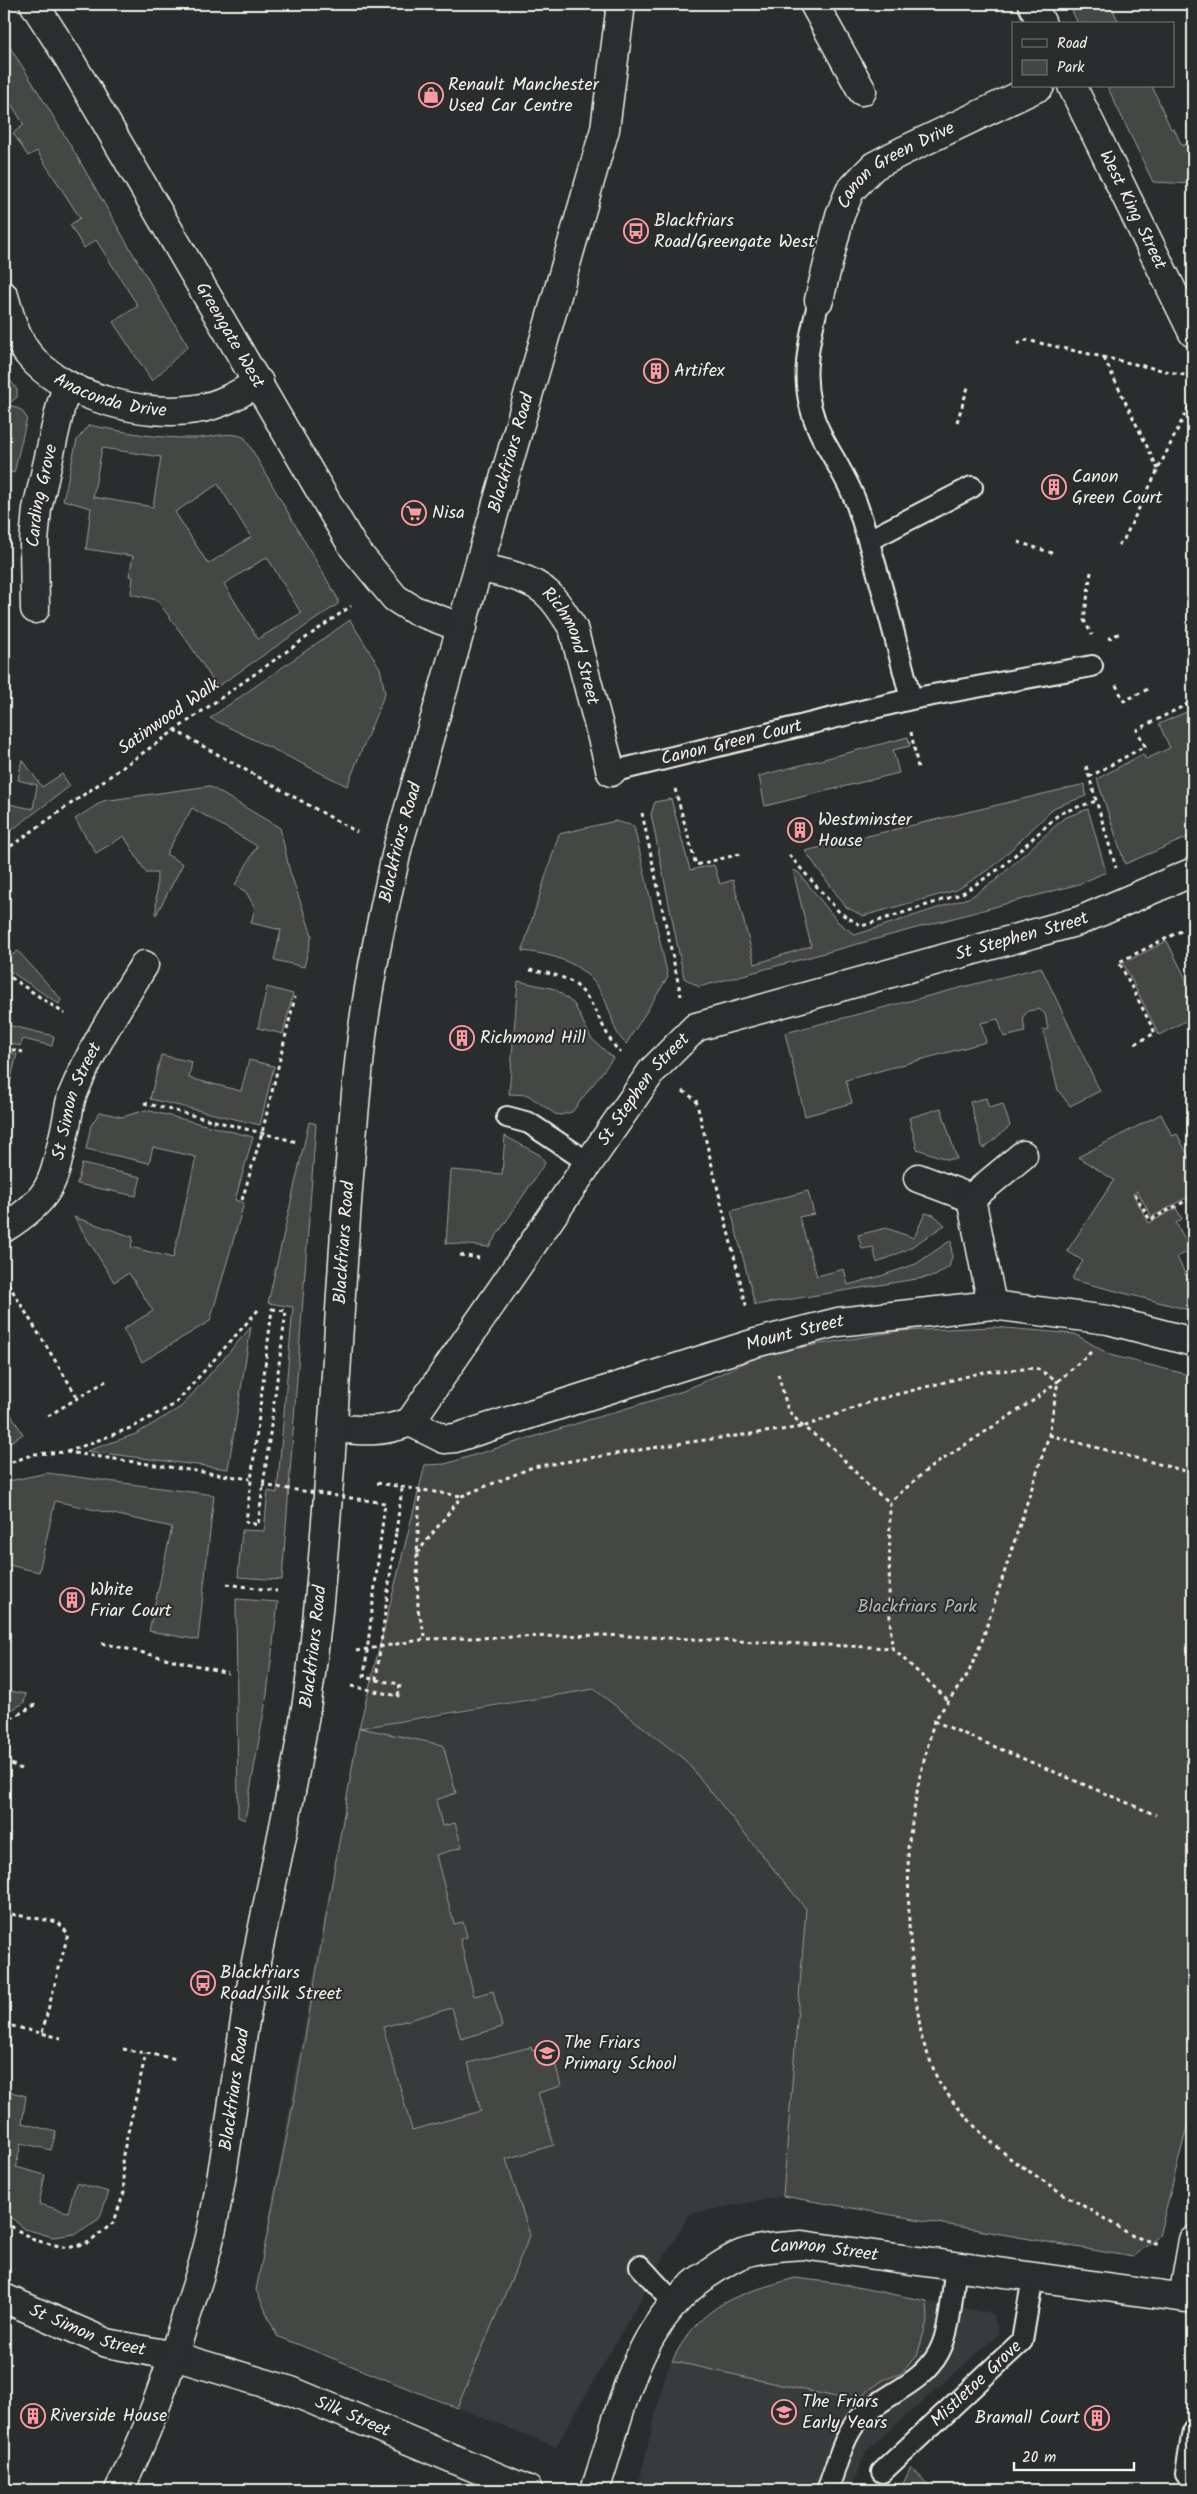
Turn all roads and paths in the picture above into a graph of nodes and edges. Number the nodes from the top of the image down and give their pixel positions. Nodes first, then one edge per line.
1 (34, 4) edge
2 (622, 4) edge
3 (814, 4) edge
4 (1032, 4) edge
5 (1041, 22) edge
6 (1036, 88) edge
7 (1073, 88) edge
8 (862, 91) dead end
9 (4, 296) edge
10 (818, 300) joint
11 (1193, 333) edge
12 (1017, 344) dead end
13 (1104, 357) junction
14 (1193, 377) edge
15 (259, 382) junction
16 (969, 384) dead end
17 (67, 387) junction
18 (1193, 398) edge
19 (957, 422) dead end
20 (1158, 470) junction
21 (972, 487) dead end
22 (869, 540) junction
23 (1018, 542) dead end
24 (1118, 545) dead end
25 (1190, 549) dead end
26 (1052, 553) dead end
27 (1193, 555) edge
28 (480, 568) junction
29 (351, 606) dead end
30 (35, 608) dead end
31 (462, 628) junction
32 (1092, 666) dead end
33 (911, 699) junction
34 (1193, 702) edge
35 (910, 727) dead end
36 (174, 730) junction
37 (1086, 766) dead end
38 (918, 768) dead end
39 (611, 772) joint
40 (1089, 777) junction
41 (676, 789) dead end
42 (1096, 801) junction
43 (642, 813) dead end
44 (357, 832) dead end
45 (4, 850) edge
46 (740, 854) dead end
47 (789, 855) dead end
48 (1193, 872) edge
49 (1118, 877) dead end
50 (1193, 925) edge
51 (144, 965) dead end
52 (530, 970) dead end
53 (4, 973) edge
54 (295, 997) dead end
55 (682, 1004) dead end
56 (65, 1014) dead end
57 (1135, 1044) dead end
58 (4, 1048) edge
59 (23, 1052) dead end
60 (625, 1057) dead end
61 (676, 1086) dead end
62 (144, 1103) dead end
63 (507, 1117) dead end
64 (262, 1133) junction
65 (298, 1142) dead end
66 (1023, 1155) dead end
67 (589, 1164) junction
68 (918, 1178) dead end
69 (1135, 1194) dead end
70 (1193, 1197) edge
71 (971, 1198) junction
72 (242, 1200) dead end
73 (4, 1228) edge
74 (460, 1255) dead end
75 (482, 1259) dead end
76 (4, 1277) edge
77 (992, 1305) junction
78 (258, 1310) dead end
79 (762, 1341) junction
80 (1193, 1342) edge
81 (1092, 1350) dead end
82 (106, 1381) dead end
83 (1058, 1381) junction
84 (78, 1398) junction
85 (48, 1416) dead end
86 (410, 1422) junction
87 (803, 1427) junction
88 (334, 1428) junction
89 (1049, 1435) junction
90 (67, 1452) junction
91 (4, 1465) edge
92 (1193, 1473) edge
93 (250, 1478) junction
94 (377, 1483) dead end
95 (262, 1485) junction
96 (402, 1489) junction
97 (420, 1490) junction
98 (462, 1496) junction
99 (890, 1502) junction
100 (417, 1552) junction
101 (227, 1584) dead end
102 (277, 1591) dead end
103 (426, 1639) junction
104 (102, 1643) dead end
105 (892, 1648) junction
106 (356, 1651) dead end
107 (228, 1672) dead end
108 (376, 1680) junction
109 (351, 1686) dead end
110 (948, 1700) junction
111 (37, 1704) dead end
112 (934, 1721) junction
113 (4, 1722) edge
114 (4, 1760) edge
115 (21, 1769) dead end
116 (1156, 1815) dead end
117 (4, 1913) edge
118 (4, 2024) edge
119 (42, 2032) junction
120 (61, 2038) dead end
121 (123, 2049) dead end
122 (146, 2053) junction
123 (177, 2059) dead end
124 (4, 2222) edge
125 (1192, 2246) edge
126 (640, 2266) dead end
127 (956, 2266) junction
128 (1033, 2277) junction
129 (4, 2298) edge
130 (1188, 2298) edge
131 (674, 2303) junction
132 (174, 2356) junction
133 (1193, 2430) edge
134 (882, 2472) dead end
135 (1186, 2474) dead end
136 (119, 2490) edge
137 (528, 2490) edge
138 (595, 2490) edge
139 (827, 2490) edge

1 - 15 street, Greengate West
2 - 28 street, Blackfriars Road
3 - 8 street
4 - 5 street
6 - 10 street, Canon Green Drive
7 - 11 street, West King Street
9 - 17 street, Anaconda Drive
10 - 22 lane
12 - 13 path
13 - 14 path
13 - 20 path
15 - 17 street, Anaconda Drive
15 - 31 street, Greengate West
16 - 19 path
17 - 30 street, Carding Grove
18 - 20 path
20 - 24 path
21 - 22 lane
22 - 33 lane
23 - 26 path
25 - 27 path
28 - 31 street, Blackfriars Road
28 - 39 street, Richmond Street
29 - 36 path, Satinwood Walk
31 - 88 street, Blackfriars Road
32 - 33 lane, Canon Green Court
33 - 39 lane, Canon Green Court
34 - 40 path
35 - 38 path
36 - 44 path
36 - 45 path, Satinwood Walk
37 - 40 path
40 - 42 path
41 - 46 path
42 - 47 path
42 - 49 path
43 - 55 path
48 - 67 street, St Stephen Street
50 - 57 path
51 - 73 street, St Simon Street
52 - 60 path
53 - 56 path
54 - 64 path
58 - 59 path
61 - 79 path
62 - 64 path
63 - 67 lane
64 - 65 path
64 - 72 path
66 - 71 street
67 - 86 street, St Stephen Street
68 - 71 street
69 - 70 path
71 - 77 street
74 - 75 path
76 - 84 path
77 - 79 street, Mount Street
77 - 80 street, Mount Street
78 - 90 path
79 - 86 street, Mount Street
79 - 87 path
81 - 83 path
82 - 84 path
83 - 87 path
83 - 89 path
83 - 99 path
84 - 85 path
86 - 88 street
87 - 98 path
87 - 99 path
88 - 132 street, Blackfriars Road
89 - 92 path
89 - 110 path
90 - 91 path
90 - 93 path
93 - 95 path
93 - 95 path
94 - 96 path
95 - 108 path, bridge
96 - 97 path
96 - 108 path, bridge
97 - 98 path
97 - 100 path
98 - 100 path
99 - 105 path
100 - 103 path
101 - 102 path
103 - 105 path
103 - 106 path
104 - 107 path
105 - 110 path
108 - 109 path
110 - 112 path
111 - 113 path
112 - 116 path
112 - 125 path
114 - 115 path
117 - 119 path
118 - 119 path
119 - 120 path
121 - 122 path
122 - 123 path
122 - 124 path
125 - 130 street
126 - 131 lane
127 - 128 street, Cannon Street
127 - 131 street, Cannon Street
127 - 139 lane
128 - 130 street, Cannon Street
128 - 134 lane, Mistletoe Grove
129 - 132 street, St Simon Street
131 - 138 street, Cannon Street
132 - 136 street, Blackfriars Road
132 - 137 street, Silk Street
133 - 135 lane

